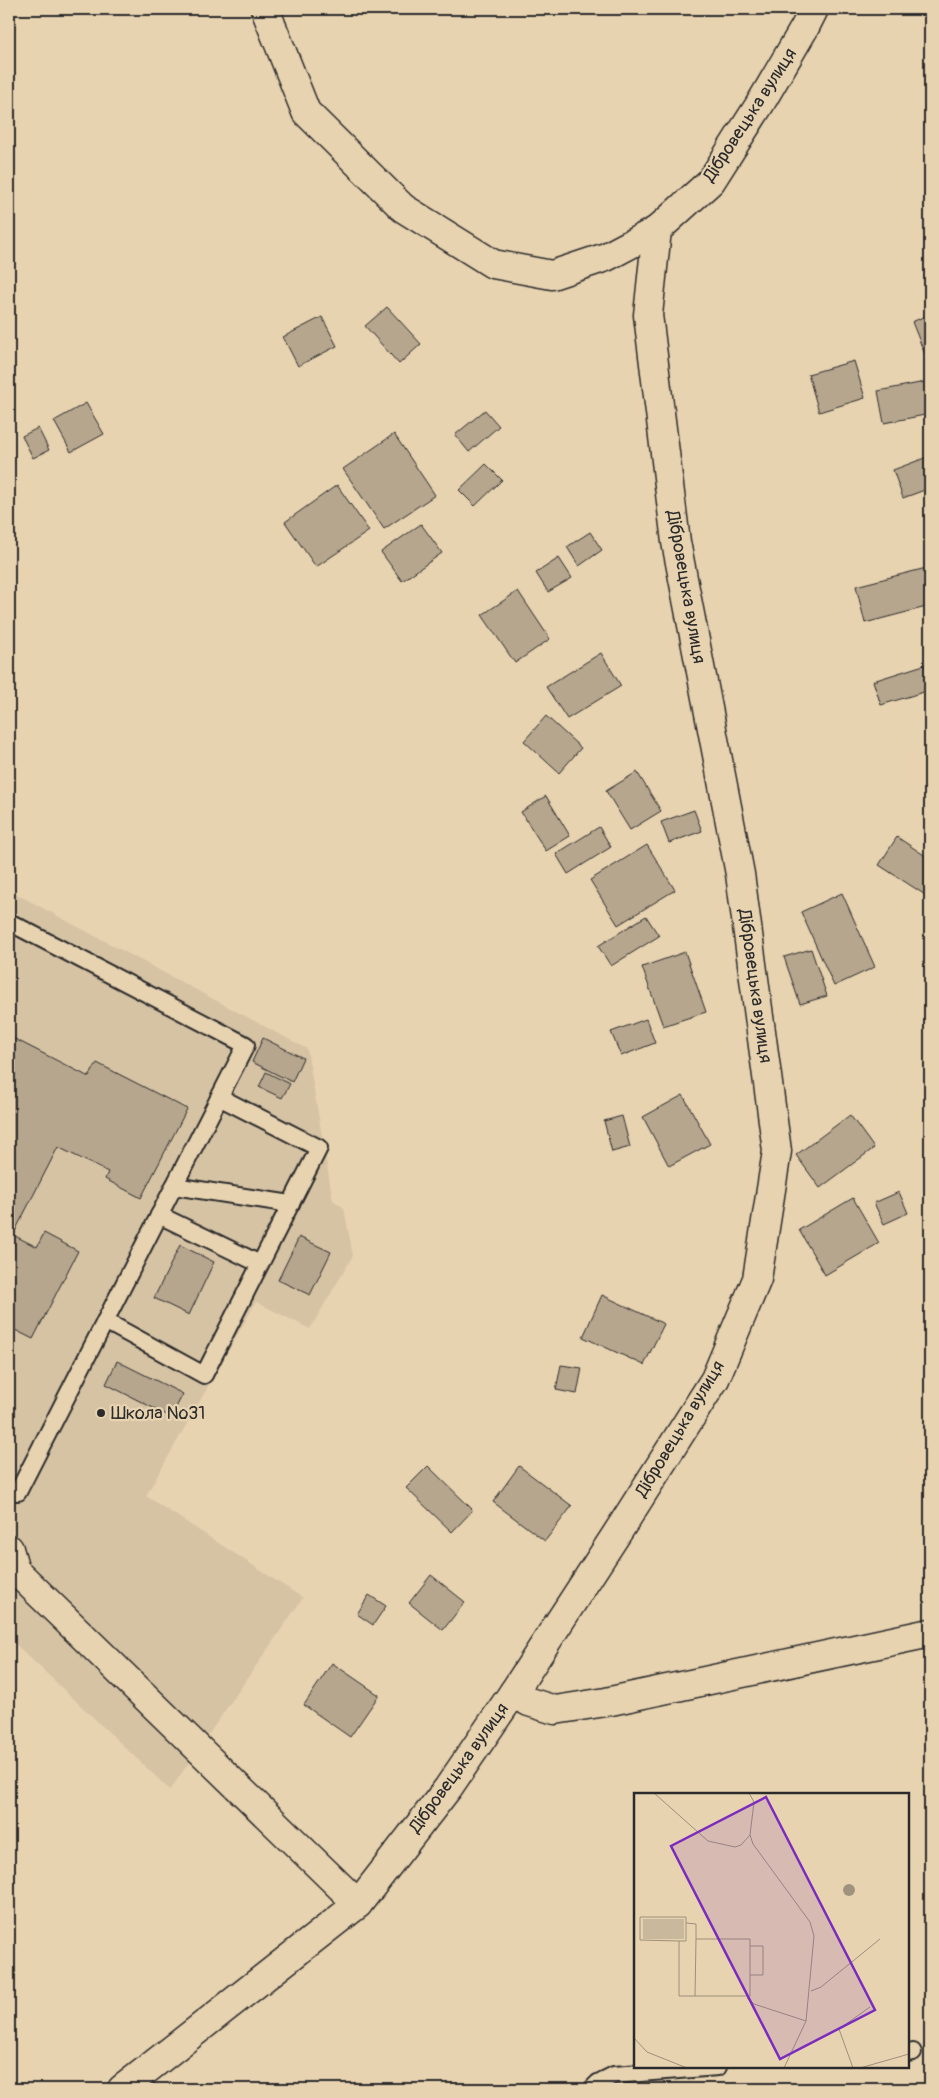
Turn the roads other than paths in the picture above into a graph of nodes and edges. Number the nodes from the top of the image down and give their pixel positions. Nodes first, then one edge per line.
1 (265, 9) edge
2 (814, 9) edge
3 (657, 230) junction
4 (9, 922) edge
5 (219, 1097) junction
6 (174, 1186) junction
7 (290, 1204) junction
8 (160, 1215) junction
9 (260, 1264) junction
10 (105, 1322) junction
11 (9, 1492) edge
12 (9, 1549) edge
13 (930, 1633) edge
14 (513, 1693) junction
15 (358, 1904) junction
16 (703, 2068) edge
17 (122, 2089) edge
18 (592, 2089) edge

1 - 3 street
2 - 3 street, Дібровецька вулиця
3 - 14 street, Дібровецька вулиця
4 - 5 lane
5 - 6 lane
5 - 7 lane
6 - 7 lane
6 - 8 lane
7 - 9 lane
8 - 9 lane
8 - 10 lane
9 - 10 lane
10 - 11 lane
12 - 15 street
13 - 14 street
14 - 15 street, Дібровецька вулиця
15 - 17 street, Дібровецька вулиця
16 - 18 lane

